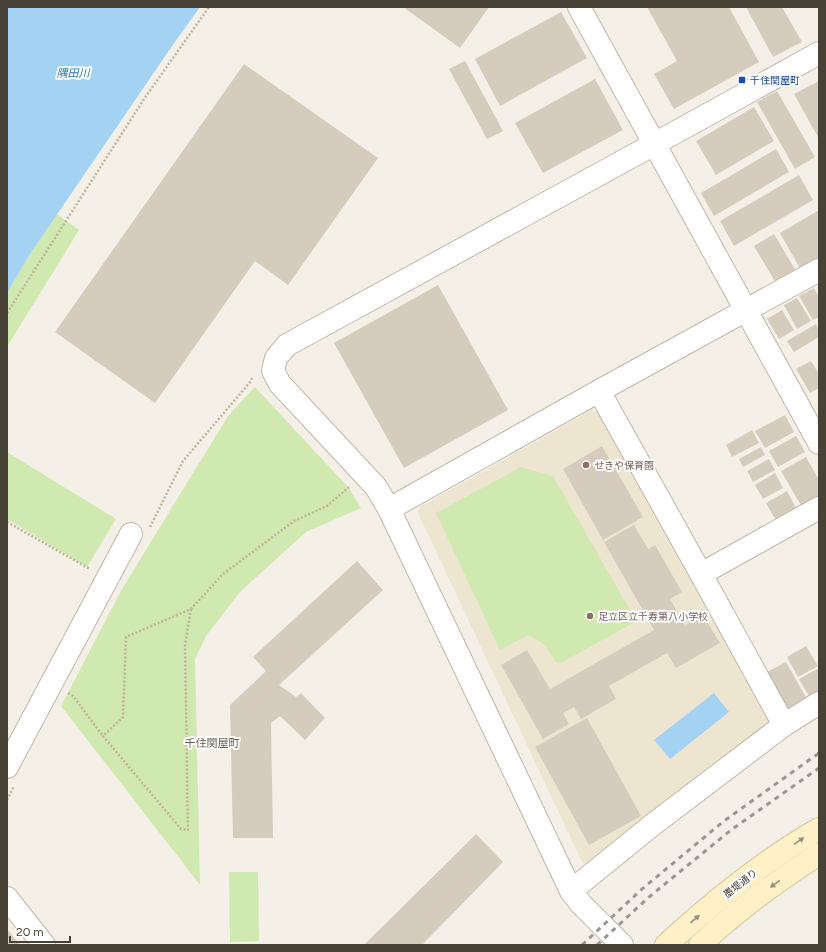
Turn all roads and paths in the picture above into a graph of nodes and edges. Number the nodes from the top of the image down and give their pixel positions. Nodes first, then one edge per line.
1 (209, 7) edge
2 (579, 7) edge
3 (819, 53) edge
4 (654, 144) junction
5 (819, 270) edge
6 (746, 310) junction
7 (7, 313) edge
8 (255, 379) dead end
9 (599, 391) junction
10 (819, 443) edge
11 (351, 486) dead end
12 (819, 508) edge
13 (389, 510) junction
14 (7, 522) edge
15 (139, 533) joint
16 (92, 571) dead end
17 (701, 574) junction
18 (191, 609) junction
19 (64, 690) dead end
20 (819, 703) edge
21 (784, 725) junction
22 (102, 736) junction
23 (12, 773) edge
24 (7, 800) edge
25 (819, 828) edge
26 (819, 854) edge
27 (571, 891) junction
28 (7, 898) edge
29 (44, 945) edge
30 (622, 945) edge
31 (666, 945) edge
32 (700, 945) edge

1 - 7 path
2 - 4 street
3 - 4 street
4 - 6 street
4 - 13 street
5 - 6 street
6 - 9 street
6 - 10 street
8 - 15 path
9 - 13 street
9 - 17 street
11 - 18 path
12 - 17 street
13 - 27 street
14 - 16 path
15 - 23 street
17 - 21 street
18 - 22 path
18 - 22 path
19 - 22 path
20 - 21 street
21 - 27 street
23 - 24 path
31 -> 25 main road, 墨堤通り
26 -> 32 main road
27 - 30 street
28 - 29 street

